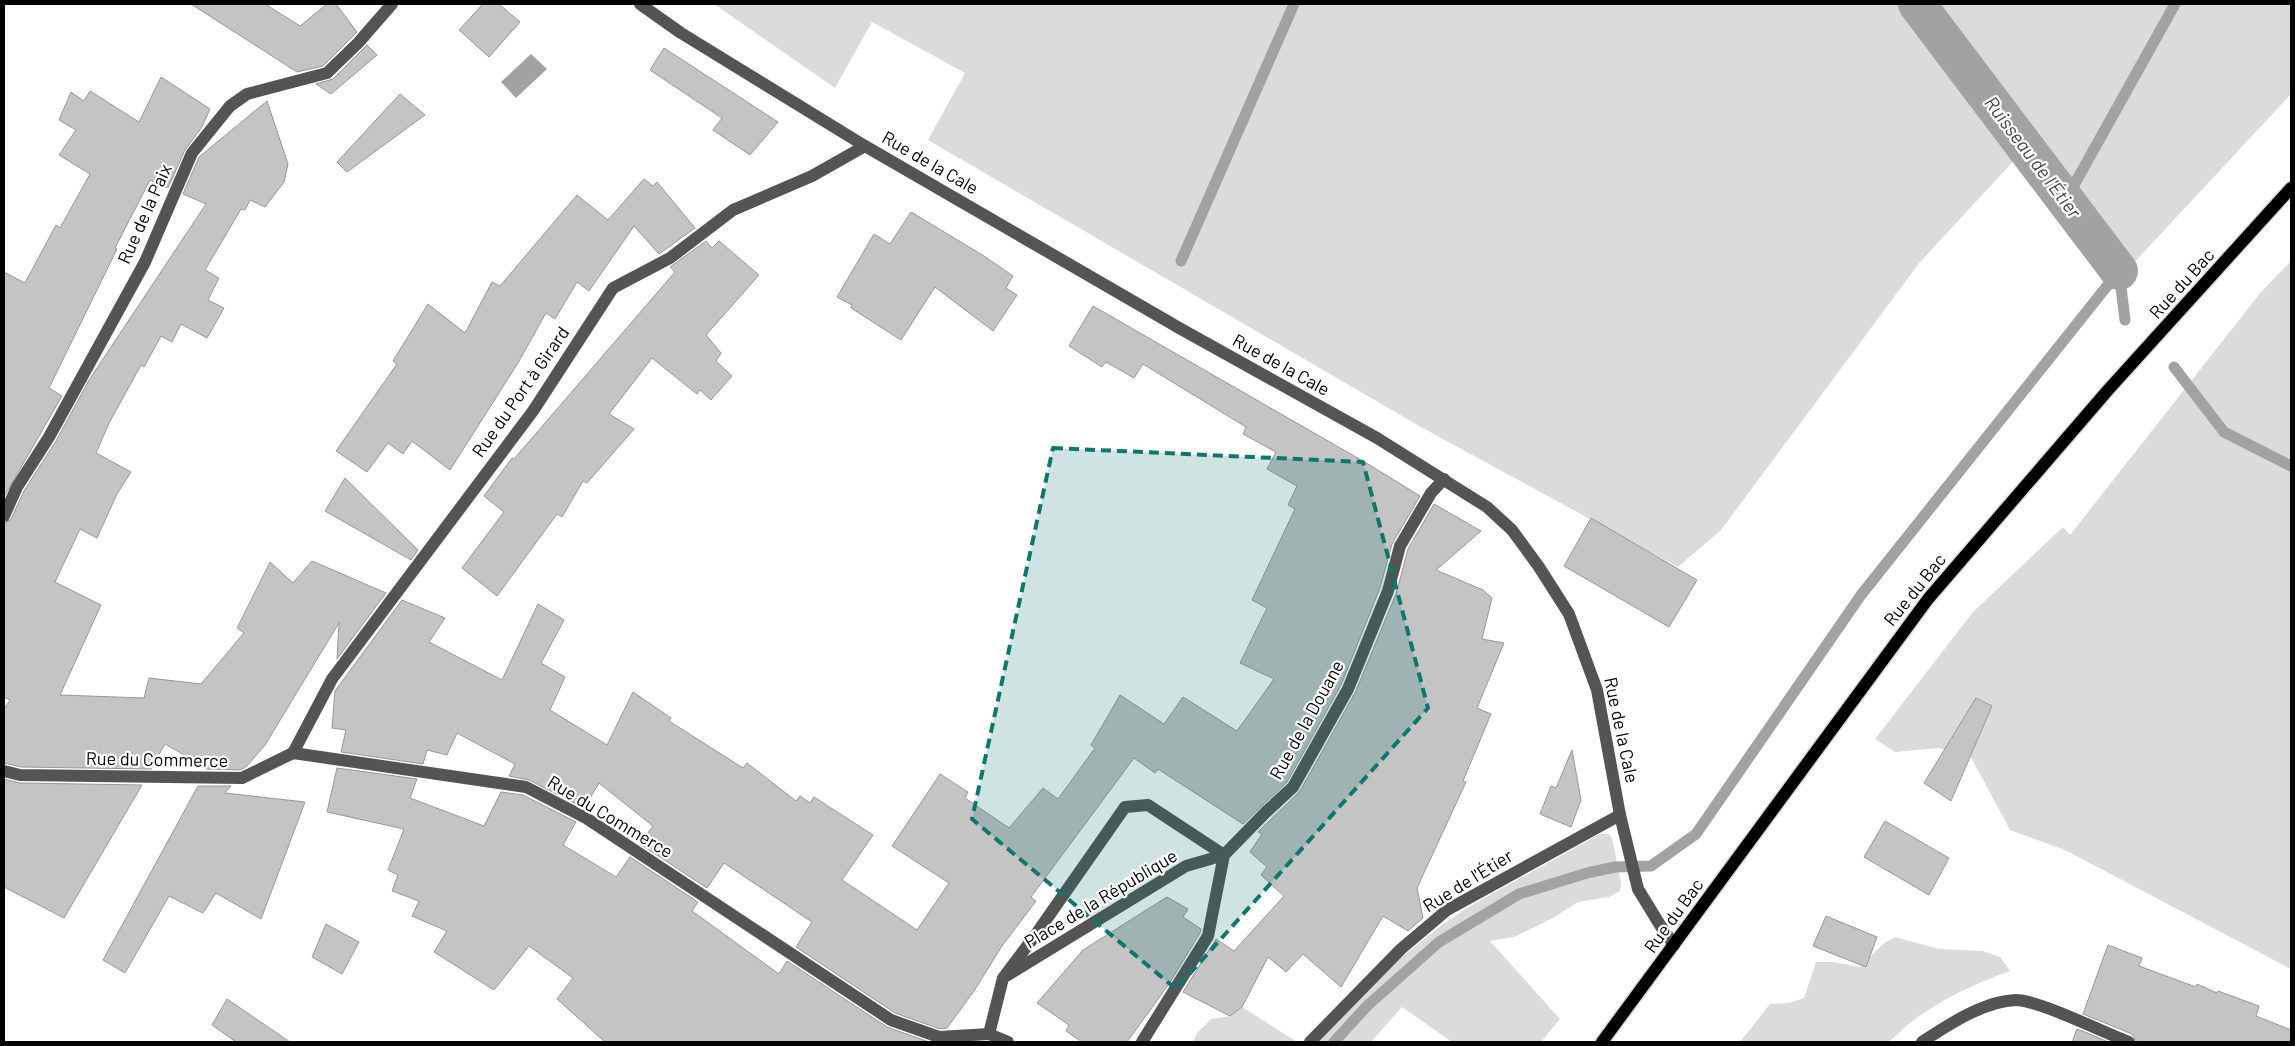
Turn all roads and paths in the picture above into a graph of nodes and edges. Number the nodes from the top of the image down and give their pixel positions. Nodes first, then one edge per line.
1 (392, 4) edge
2 (640, 4) edge
3 (865, 146) junction
4 (2291, 188) edge
5 (1444, 479) junction
6 (4, 516) edge
7 (293, 753) junction
8 (4, 771) edge
9 (1620, 815) junction
10 (1224, 855) junction
11 (1674, 945) junction
12 (1003, 978) junction
13 (989, 1034) junction
14 (1008, 1042) edge
15 (1142, 1042) edge
16 (1310, 1042) edge
17 (1602, 1042) edge
18 (1922, 1042) edge
19 (2129, 1042) edge

1 - 6 street, Rue de la Paix
2 - 3 street, Rue de la Cale
3 - 5 street, Rue de la Cale
3 - 7 street, Rue du Port à Girard
4 - 11 main road, Rue du Bac
5 - 9 street, Rue de la Cale
5 - 10 street, Rue de la Douane
7 - 8 street, Rue du Commerce
7 - 13 street, Rue du Commerce
9 - 11 street, Rue de la Cale
9 - 16 street, Rue de l'Étier
10 - 12 street, Place de la République
10 - 12 street, Place de la République
10 - 15 street
11 - 17 main road, Rue du Bac
12 - 13 street, Place de la République
13 - 14 street, Rue du Commerce
18 - 19 street

